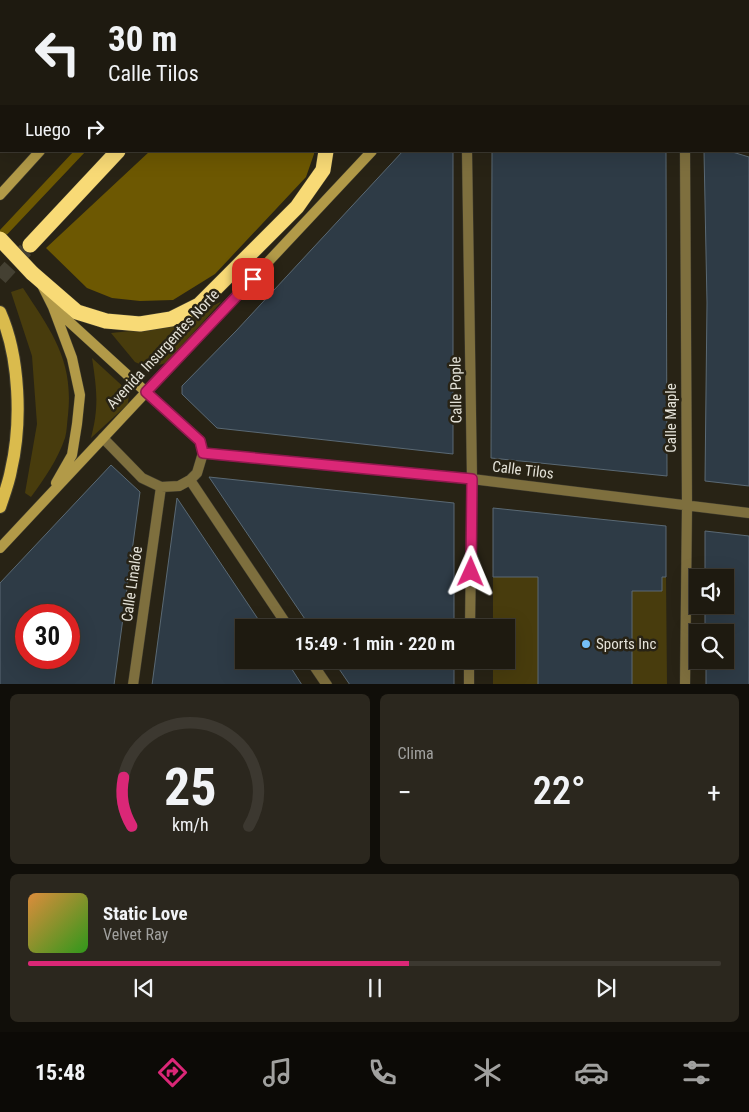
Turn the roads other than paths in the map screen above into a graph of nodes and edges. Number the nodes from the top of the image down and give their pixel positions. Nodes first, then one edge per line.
1 (39, 152) edge
2 (117, 152) edge
3 (326, 152) edge
4 (371, 152) edge
5 (466, 152) edge
6 (685, 152) edge
7 (0, 194) edge
8 (0, 239) edge
9 (30, 244) tunnel mouth
10 (36, 277) junction
11 (54, 307) junction
12 (1, 314) edge
13 (146, 392) junction
14 (103, 438) junction
15 (203, 453) junction
16 (472, 479) junction
17 (190, 480) junction
18 (161, 488) junction
19 (47, 499) junction
20 (687, 506) junction
21 (0, 507) edge
22 (749, 513) edge
23 (0, 548) edge
24 (283, 619) edge
25 (470, 619) edge
26 (316, 669) edge
27 (469, 669) edge
28 (133, 684) edge
29 (327, 684) edge
30 (469, 684) edge
31 (686, 684) edge

1 - 7 main road
2 - 9 highway
3 - 10 highway
4 - 13 main road, Avenida Insurgentes Norte
5 - 16 street, Calle Pople
6 - 20 street, Calle Maple
8 - 10 highway, bridge
10 - 11 main road
11 - 13 main road
11 - 19 main road
12 - 21 main road
13 - 14 main road, Avenida Insurgentes Norte
13 - 15 street
14 - 18 street
14 - 19 main road, Avenida Insurgentes Norte
15 - 16 street, Calle Tilos
15 - 17 street
16 - 20 street, Calle Tilos
16 - 25 street, Calle Pople
17 - 18 street
17 - 24 street
18 - 28 street, Calle Linalóe
19 - 23 main road, Avenida Insurgentes Norte
20 - 22 street, Calle Tilos
20 - 31 street, Calle Maple
26 - 29 street
27 - 30 street

